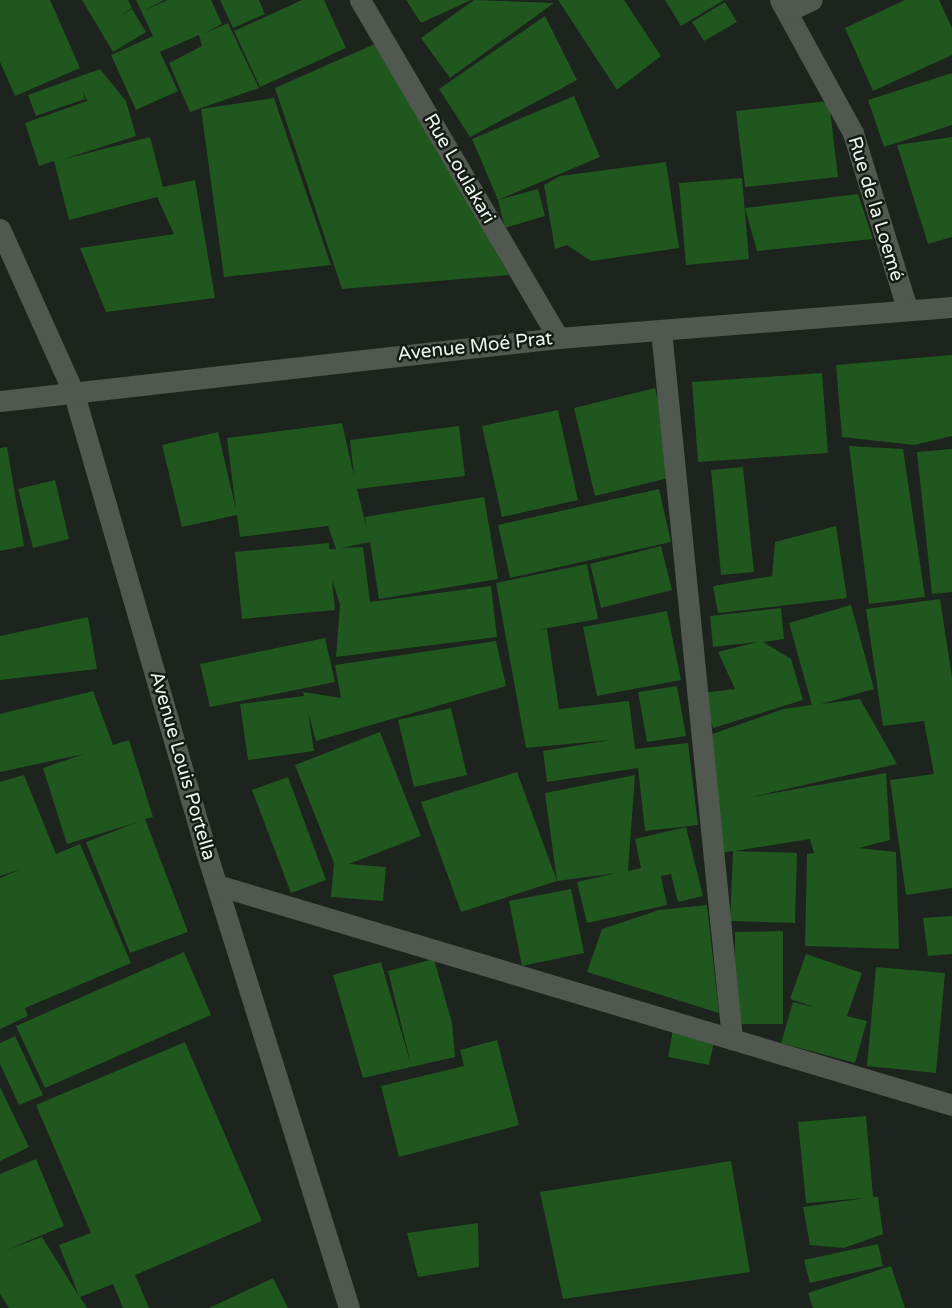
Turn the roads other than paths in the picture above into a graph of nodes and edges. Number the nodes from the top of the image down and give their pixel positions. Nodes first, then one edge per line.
1 (360, 0) edge
2 (812, 0) edge
3 (784, 6) edge
4 (0, 229) edge
5 (952, 307) edge
6 (907, 309) junction
7 (660, 330) junction
8 (558, 338) junction
9 (74, 394) junction
10 (0, 401) edge
11 (217, 885) junction
12 (732, 1039) junction
13 (952, 1105) edge
14 (349, 1308) edge

1 - 8 street, Rue Loulakari
2 - 3 street
3 - 6 street, Rue de la Loemé
4 - 9 street, Avenue Louis Portella
5 - 6 street, Avenue Moé Prat
6 - 7 street, Avenue Moé Prat
7 - 8 street, Avenue Moé Prat
7 - 12 street
8 - 9 street, Avenue Moé Prat
9 - 10 street, Avenue Moé Prat
9 - 11 street, Avenue Louis Portella
11 - 12 street
11 - 14 street, Avenue Louis Portella
12 - 13 street

